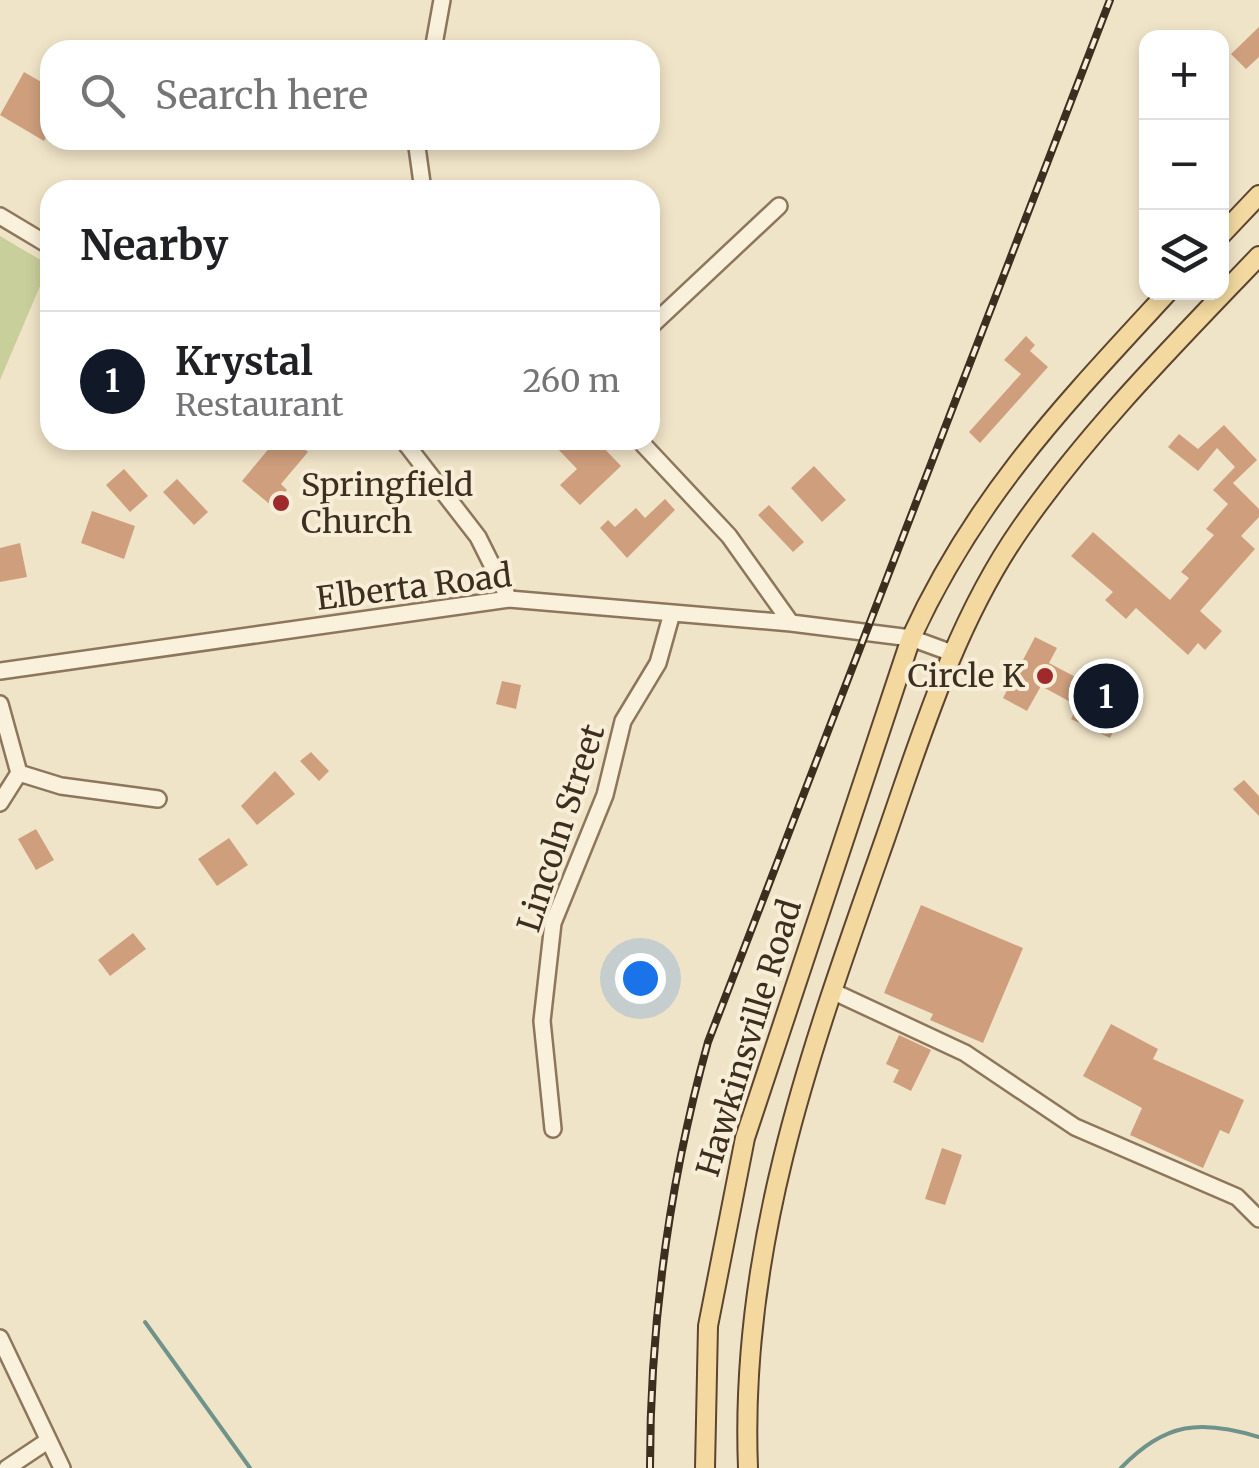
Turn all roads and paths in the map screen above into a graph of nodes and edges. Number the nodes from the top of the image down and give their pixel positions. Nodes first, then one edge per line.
1 (442, 0) edge
2 (435, 40) edge
3 (417, 150) edge
4 (422, 180) edge
5 (1259, 196) edge
6 (779, 206) dead end
7 (0, 216) edge
8 (1229, 227) edge
9 (40, 240) edge
10 (1259, 256) edge
11 (1161, 300) edge
12 (660, 317) edge
13 (411, 450) edge
14 (648, 450) edge
15 (508, 599) junction
16 (672, 614) junction
17 (791, 623) junction
18 (912, 638) junction
19 (952, 654) junction
20 (0, 671) edge
21 (0, 704) edge
22 (19, 773) junction
23 (158, 799) dead end
24 (0, 803) edge
25 (832, 991) junction
26 (552, 1129) dead end
27 (1259, 1219) edge
28 (0, 1338) edge
29 (46, 1442) junction
30 (6, 1468) edge
31 (62, 1468) edge
32 (705, 1468) edge
33 (748, 1468) edge

1 - 2 street
3 - 4 street
5 - 8 main road
6 - 12 street
7 - 9 street
10 - 19 main road, Hawkinsville Road
11 - 18 main road, Hawkinsville Road
13 - 15 street
14 - 17 street
15 - 16 street, Elberta Road
15 - 20 street, Elberta Road
16 - 17 street, Elberta Road
16 - 26 street, Lincoln Street
17 - 18 street, Elberta Road
18 - 19 street, Elberta Road
18 - 32 main road, Hawkinsville Road
19 - 25 main road, Hawkinsville Road
21 - 22 street
22 - 23 street
22 - 24 street
25 - 27 street
25 - 33 main road, Hawkinsville Road
28 - 29 street
29 - 30 street
29 - 31 street

